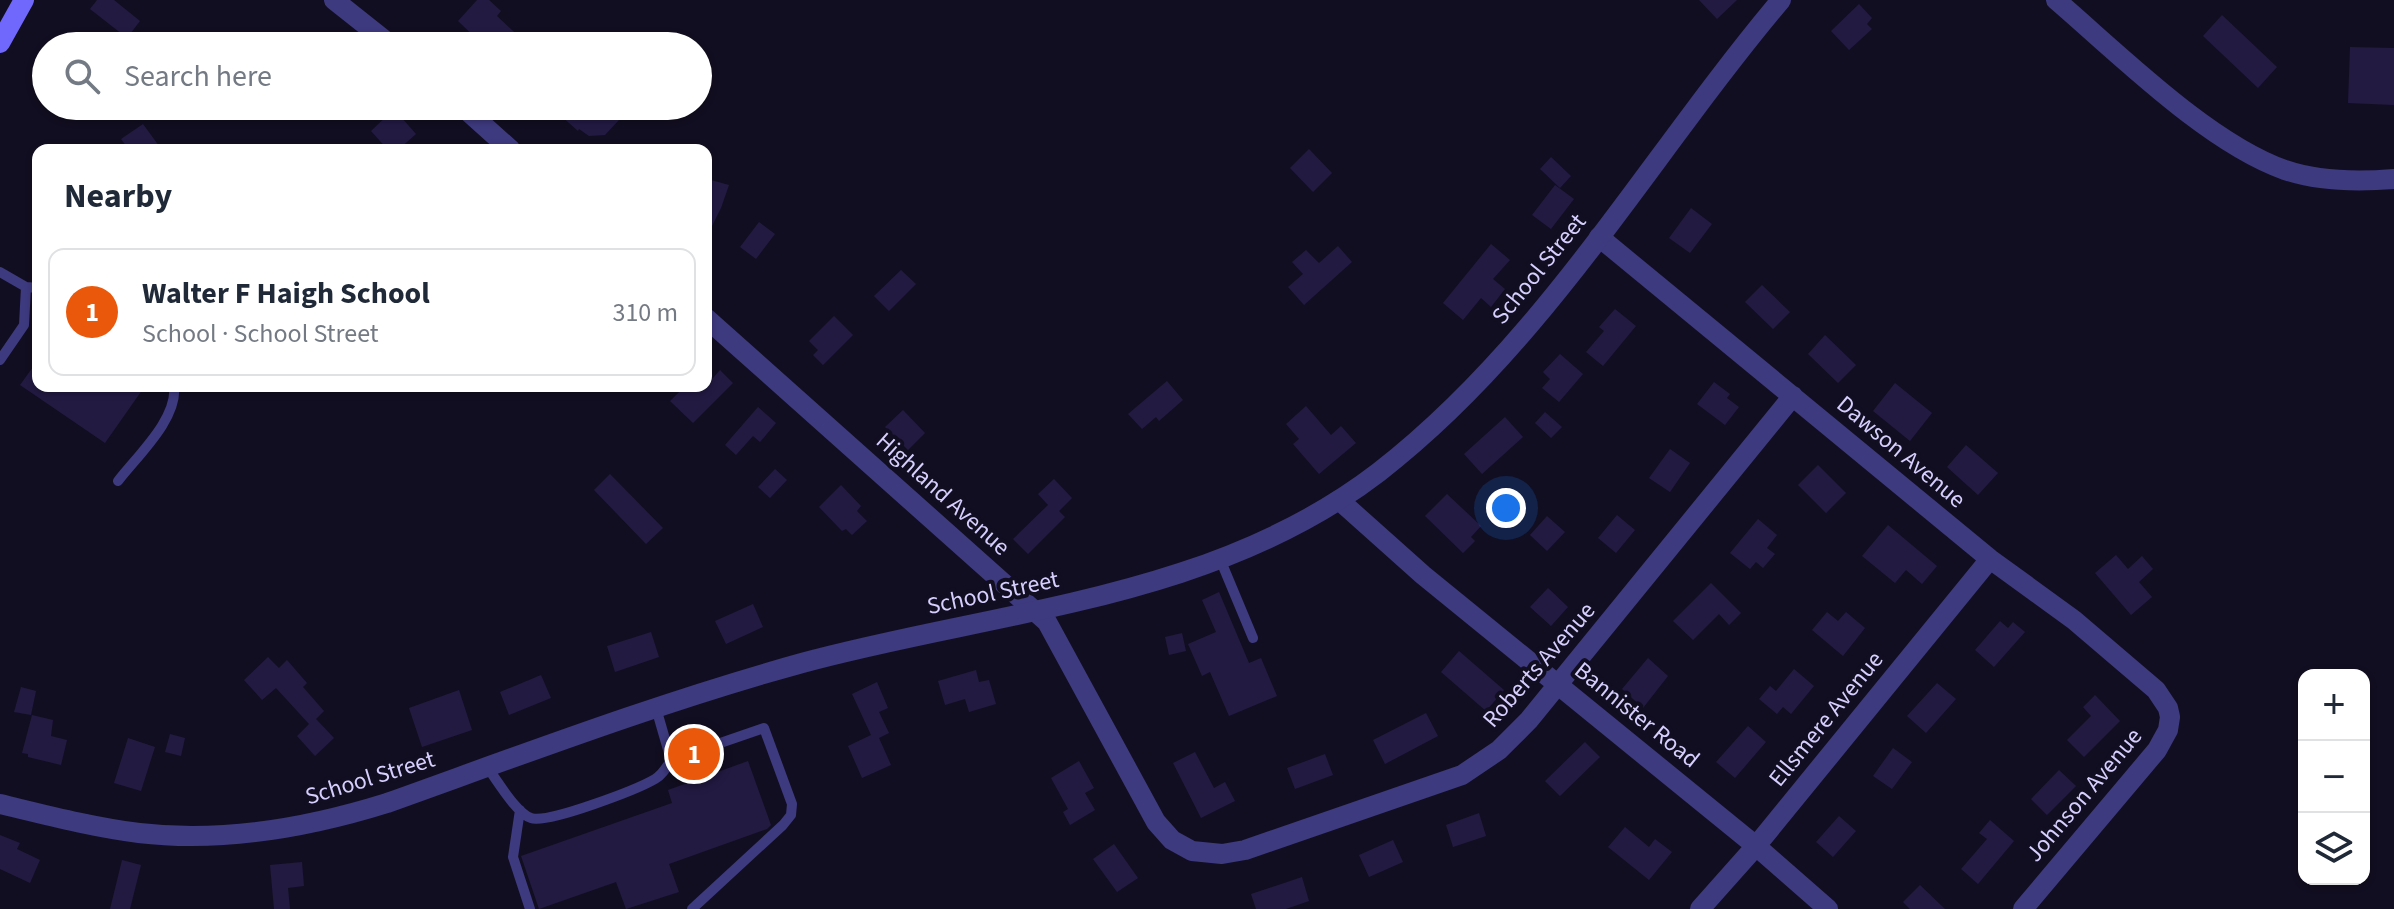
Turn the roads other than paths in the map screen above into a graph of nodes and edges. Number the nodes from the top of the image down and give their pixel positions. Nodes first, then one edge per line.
1 (24, 0) edge
2 (334, 0) edge
3 (1781, 0) edge
4 (2056, 0) edge
5 (374, 32) edge
6 (0, 43) edge
7 (478, 120) edge
8 (504, 144) edge
9 (2394, 179) edge
10 (1599, 237) junction
11 (0, 272) edge
12 (32, 288) edge
13 (712, 323) edge
14 (0, 360) edge
15 (175, 392) edge
16 (1793, 396) junction
17 (118, 481) dead end
18 (1339, 500) junction
19 (1220, 559) junction
20 (1990, 559) junction
21 (1034, 611) junction
22 (1253, 638) dead end
23 (1559, 686) junction
24 (656, 708) junction
25 (2168, 708) joint
26 (671, 760) junction
27 (487, 767) junction
28 (0, 804) edge
29 (520, 810) junction
30 (1756, 846) junction
31 (1192, 851) joint
32 (530, 909) edge
33 (692, 909) edge
34 (1700, 909) edge
35 (1828, 909) edge
36 (2023, 909) edge

1 - 6 main road
2 - 5 street
3 - 10 street, School Street
4 - 9 street
7 - 8 street
10 - 16 street, Dawson Avenue
10 - 18 street, School Street
11 - 12 lane
12 - 14 lane
13 - 21 street, Highland Avenue
15 - 17 lane
16 - 20 street, Dawson Avenue
16 - 23 street, Roberts Avenue
18 - 19 street, School Street
18 - 23 street, Bannister Road
19 - 21 street, School Street
19 - 22 lane
20 - 25 street, Dawson Avenue
20 - 30 street, Ellsmere Avenue
21 - 24 street, School Street
21 - 31 street, Highland Avenue
23 - 30 street, Bannister Road
23 - 31 street, Roberts Avenue
24 - 26 lane
24 - 27 street, School Street
25 - 36 street, Johnson Avenue
26 - 29 lane
26 - 33 lane
27 - 28 street, School Street
27 - 29 lane
29 - 32 lane
30 - 34 street, Ellsmere Avenue
30 - 35 street, Bannister Road

